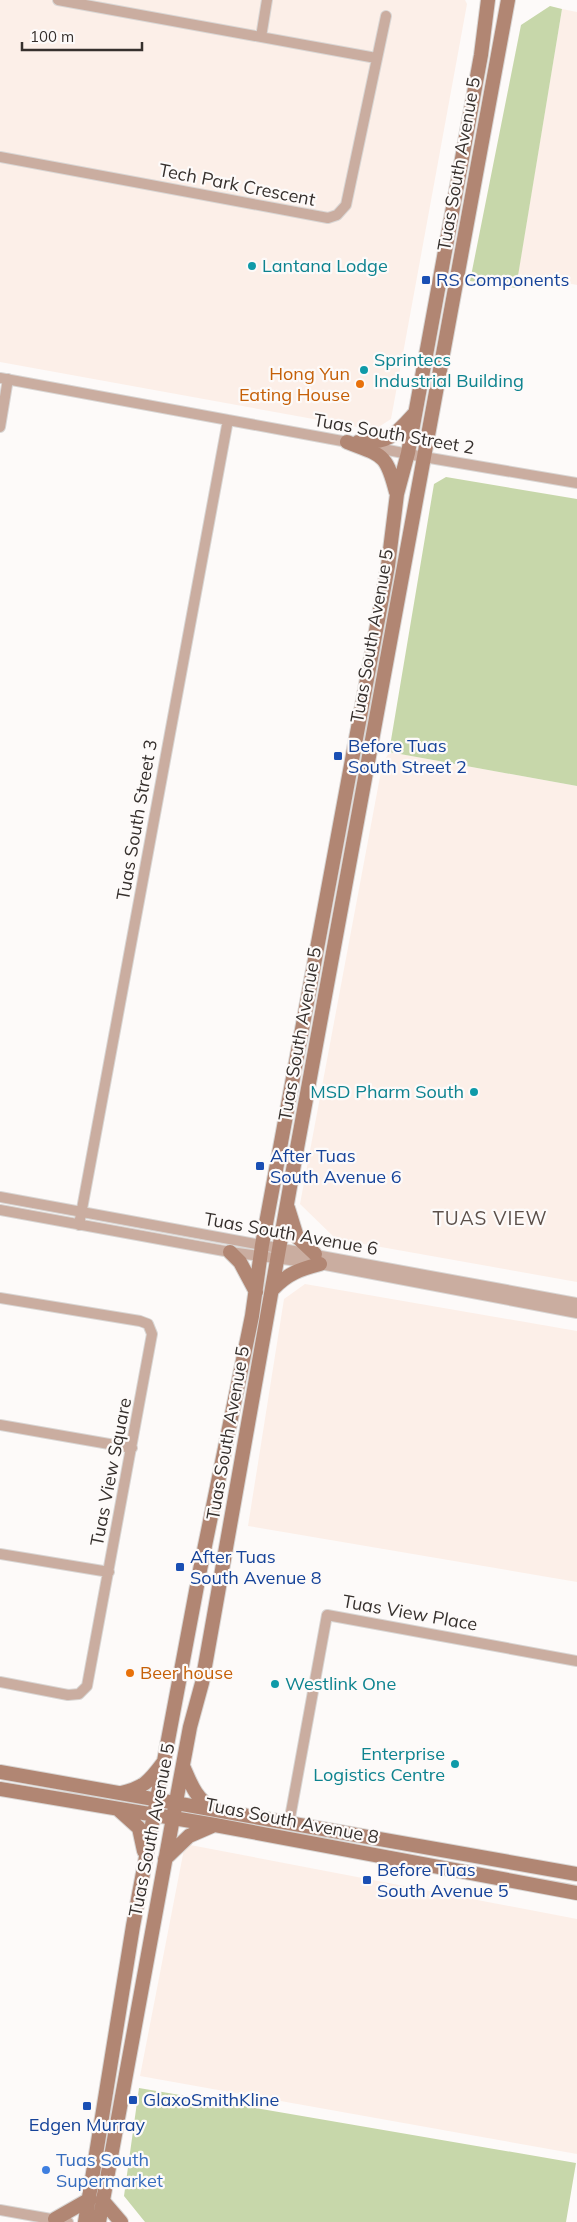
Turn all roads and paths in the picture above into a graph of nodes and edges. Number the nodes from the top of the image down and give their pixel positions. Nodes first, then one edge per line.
1 (58, 0) edge
2 (266, 0) edge
3 (485, 2) edge
4 (510, 2) edge
5 (386, 16) dead end
6 (261, 37) junction
7 (376, 58) junction
8 (0, 157) edge
9 (4, 379) edge
10 (415, 413) junction
11 (228, 420) junction
12 (0, 427) edge
13 (347, 442) junction
14 (408, 453) junction
15 (424, 457) junction
16 (577, 483) edge
17 (397, 494) junction
18 (0, 1197) edge
19 (287, 1205) junction
20 (0, 1210) edge
21 (81, 1212) junction
22 (79, 1225) junction
23 (262, 1250) junction
24 (230, 1252) junction
25 (279, 1252) junction
26 (318, 1259) junction
27 (274, 1289) junction
28 (256, 1292) junction
29 (0, 1298) edge
30 (577, 1302) edge
31 (577, 1313) edge
32 (0, 1425) edge
33 (132, 1448) junction
34 (0, 1554) edge
35 (108, 1572) junction
36 (577, 1660) edge
37 (0, 1682) edge
38 (165, 1760) junction
39 (183, 1765) junction
40 (0, 1772) edge
41 (0, 1789) edge
42 (118, 1793) junction
43 (157, 1801) junction
44 (176, 1804) junction
45 (118, 1809) junction
46 (218, 1810) junction
47 (155, 1815) junction
48 (173, 1818) junction
49 (289, 1822) junction
50 (215, 1824) junction
51 (165, 1859) junction
52 (145, 1865) junction
53 (577, 1874) edge
54 (577, 1893) edge
55 (96, 2200) junction
56 (0, 2210) edge
57 (60, 2221) edge
58 (85, 2222) edge
59 (99, 2222) edge
60 (121, 2222) edge

1 - 6 street
2 - 6 street
3 - 10 main road, Tuas South Avenue 5
4 - 15 main road, Tuas South Avenue 5
5 - 7 street, Tech Park Crescent
6 - 7 street
7 - 8 street, Tech Park Crescent
9 - 11 street, Tuas South Street 2
9 - 12 street
10 - 13 main road
10 - 14 main road, Tuas South Avenue 5
11 - 13 street, Tuas South Street 2
11 - 21 street, Tuas South Street 3
13 - 14 street, Tuas South Street 2
13 - 17 main road
14 - 15 street, Tuas South Street 2
14 - 17 main road, Tuas South Avenue 5
15 - 16 street, Tuas South Street 2
15 - 19 main road, Tuas South Avenue 5
17 - 23 main road, Tuas South Avenue 5
18 - 21 street, Tuas South Avenue 6
19 - 25 main road, Tuas South Avenue 5
19 - 26 main road
20 - 22 street, Tuas South Avenue 6
21 - 22 street, Tuas South Street 3
21 - 23 street, Tuas South Avenue 6
22 - 24 street, Tuas South Avenue 6
23 - 24 street, Tuas South Avenue 6
23 - 25 street, Tuas South Avenue 6
23 - 28 main road, Tuas South Avenue 5
24 - 28 main road
25 - 26 street, Tuas South Avenue 6
25 - 27 main road, Tuas South Avenue 5
26 - 27 main road
26 - 30 street, Tuas South Avenue 6
26 - 31 street, Tuas South Avenue 6
27 - 39 main road, Tuas South Avenue 5
28 - 38 main road, Tuas South Avenue 5
29 - 33 street, Tuas View Square
32 - 33 street
33 - 35 street, Tuas View Square
34 - 35 street
35 - 37 street, Tuas View Square
36 - 49 street, Tuas View Place
38 - 42 main road
38 - 43 main road, Tuas South Avenue 5
39 - 44 main road, Tuas South Avenue 5
39 - 46 main road
40 - 42 main road, Tuas South Avenue 8
41 - 45 main road, Tuas South Avenue 8
42 - 43 main road, Tuas South Avenue 8
43 - 44 main road, Tuas South Avenue 8
43 - 47 main road, Tuas South Avenue 5
44 - 46 main road, Tuas South Avenue 8
44 - 48 main road, Tuas South Avenue 5
45 - 47 main road, Tuas South Avenue 8
45 - 52 main road
46 - 49 main road, Tuas South Avenue 8
47 - 48 main road, Tuas South Avenue 8
47 - 52 main road, Tuas South Avenue 5
48 - 50 main road, Tuas South Avenue 8
48 - 51 main road, Tuas South Avenue 5
49 - 53 main road, Tuas South Avenue 8
50 - 51 main road
50 - 54 main road, Tuas South Avenue 8
51 - 55 main road, Tuas South Avenue 5
52 - 55 main road, Tuas South Avenue 5
55 - 57 main road
55 - 58 main road, Tuas South Avenue 5
55 - 59 main road, Tuas South Avenue 5
55 - 60 main road
56 - 57 street

